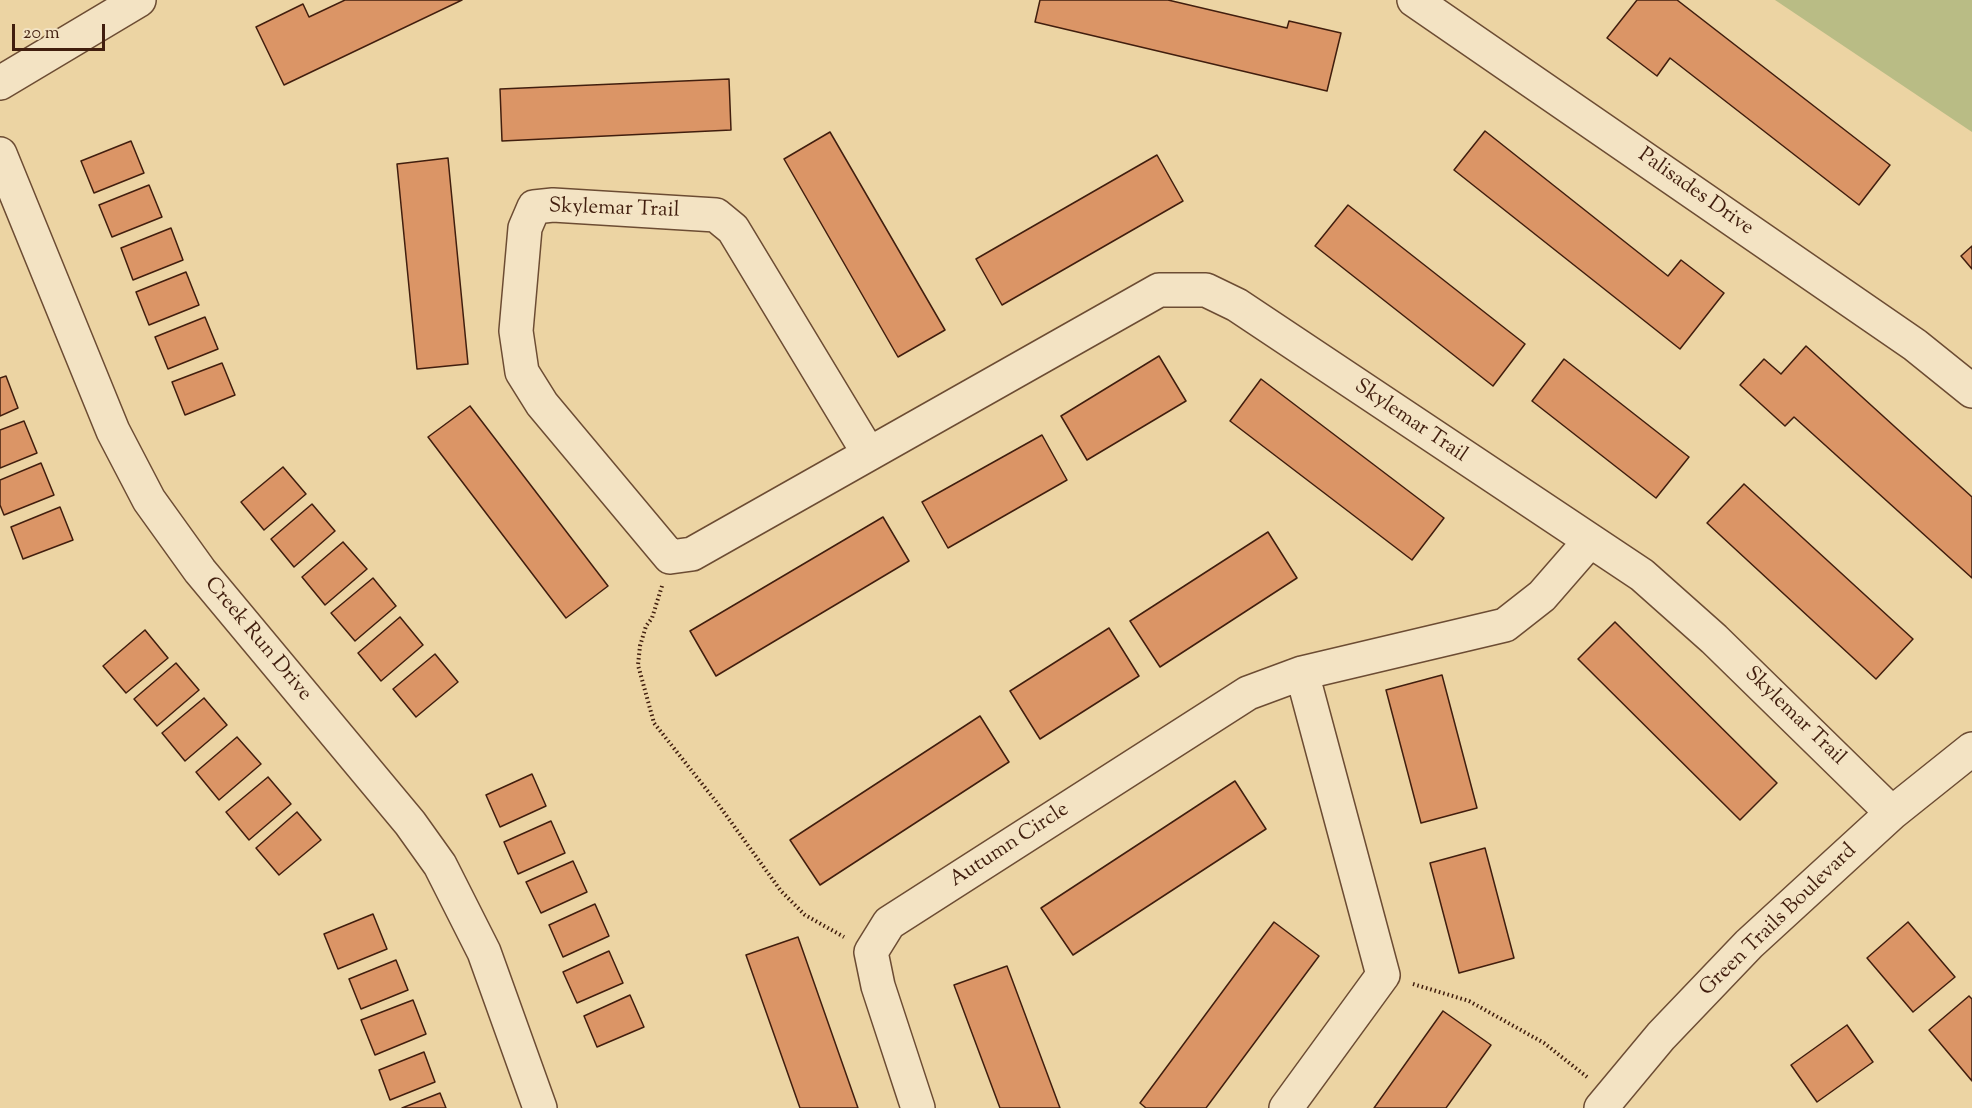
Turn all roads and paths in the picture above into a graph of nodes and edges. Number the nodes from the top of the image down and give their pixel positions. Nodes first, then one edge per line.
1 (139, 0) edge
2 (1414, 0) edge
3 (0, 83) edge
4 (0, 154) edge
5 (1972, 391) edge
6 (870, 454) junction
7 (1589, 542) junction
8 (670, 557) junction
9 (1302, 673) junction
10 (1972, 749) edge
11 (1892, 813) junction
12 (871, 952) junction
13 (1383, 975) junction
14 (1605, 1102) edge
15 (540, 1108) edge
16 (918, 1108) edge
17 (1286, 1108) edge

1 - 3 street
2 - 5 street, Palisades Drive
4 - 15 street, Creek Run Drive
6 - 7 street, Skylemar Trail
6 - 8 street, Skylemar Trail
6 - 8 street, Skylemar Trail
7 - 9 street, Autumn Circle
7 - 11 street, Skylemar Trail
8 - 12 path
9 - 12 street, Autumn Circle
9 - 13 street
10 - 11 street, Green Trails Boulevard
11 - 14 street, Green Trails Boulevard
12 - 16 street
13 - 14 path
13 - 17 street

